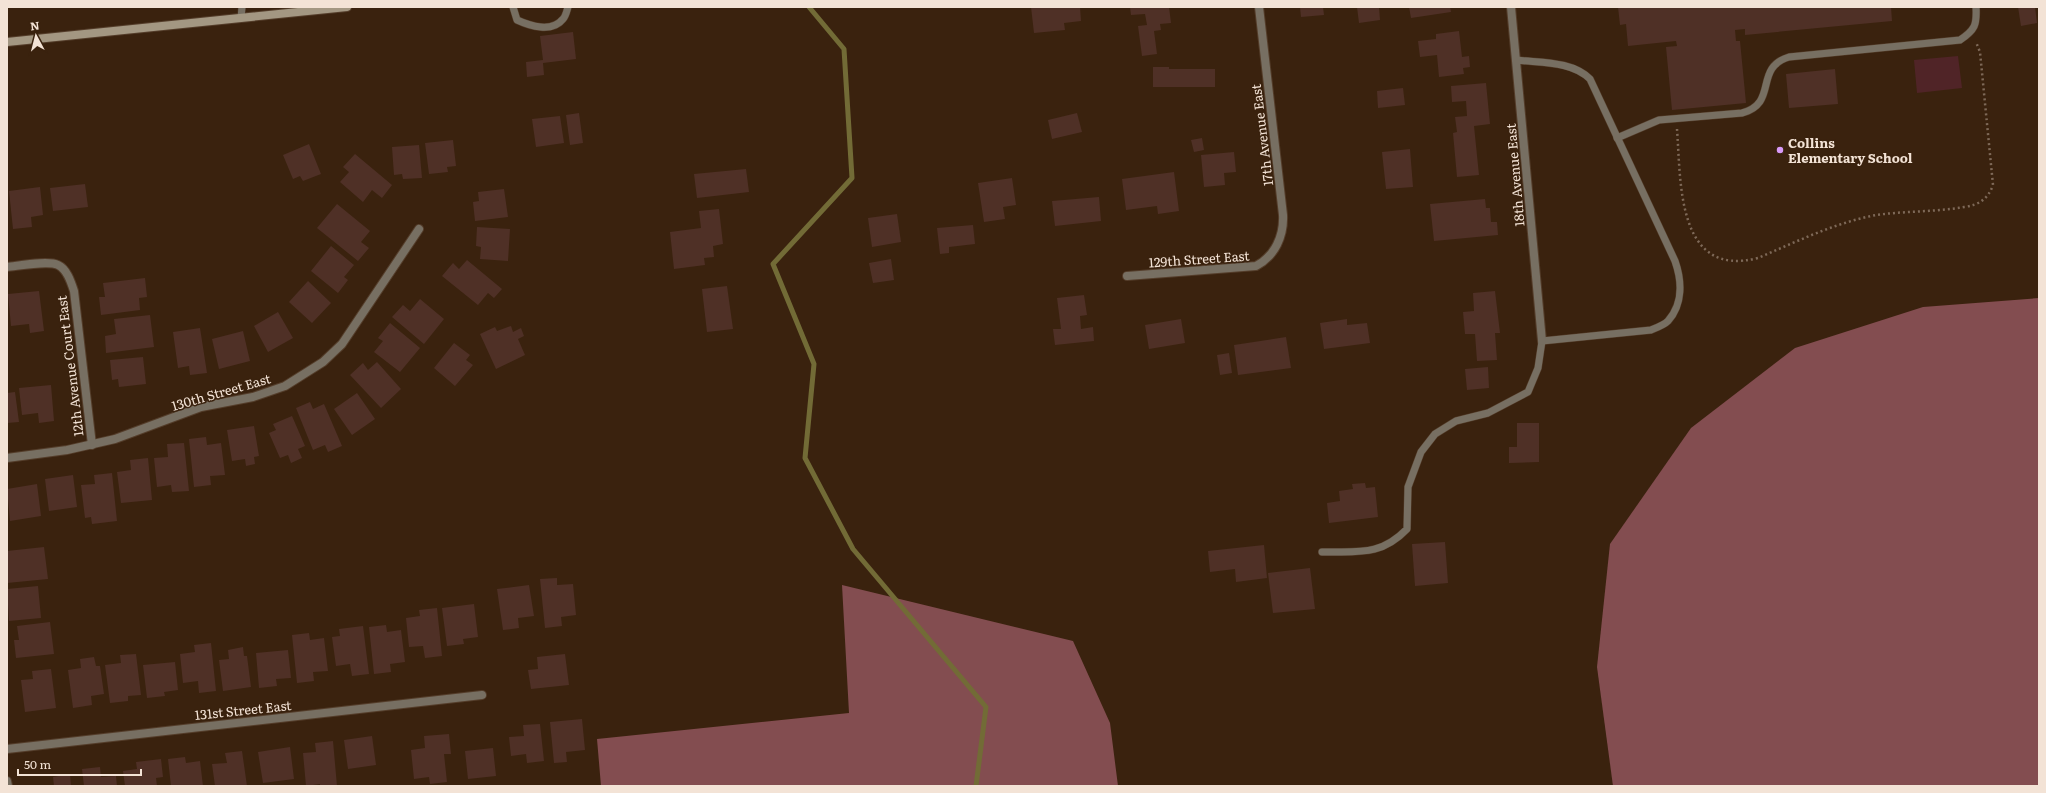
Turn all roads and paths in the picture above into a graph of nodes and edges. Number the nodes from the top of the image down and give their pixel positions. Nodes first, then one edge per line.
1 (242, 7) edge
2 (347, 7) edge
3 (513, 7) edge
4 (568, 7) edge
5 (1259, 7) edge
6 (1512, 7) edge
7 (1976, 7) edge
8 (241, 18) junction
9 (1970, 34) junction
10 (7, 42) edge
11 (1517, 60) junction
12 (1676, 119) junction
13 (1617, 138) junction
14 (419, 229) dead end
15 (1270, 256) joint
16 (7, 267) edge
17 (1127, 276) dead end
18 (1542, 341) junction
19 (92, 445) junction
20 (7, 458) edge
21 (1322, 552) dead end
22 (482, 695) dead end
23 (7, 749) edge
24 (7, 781) edge
25 (8, 786) edge

1 - 8 lane
2 - 8 street
3 - 4 lane
5 - 15 street, 17th Avenue East
6 - 11 street, 18th Avenue East
7 - 9 lane
8 - 10 street
9 - 12 lane
9 - 12 path
11 - 13 lane
11 - 18 street, 18th Avenue East
12 - 13 lane
13 - 18 lane
14 - 19 street, 130th Street East
15 - 17 street, 129th Street East
16 - 19 street, 12th Avenue Court East
18 - 21 lane
19 - 20 street, 130th Street East
22 - 23 street, 131st Street East
24 - 25 street

